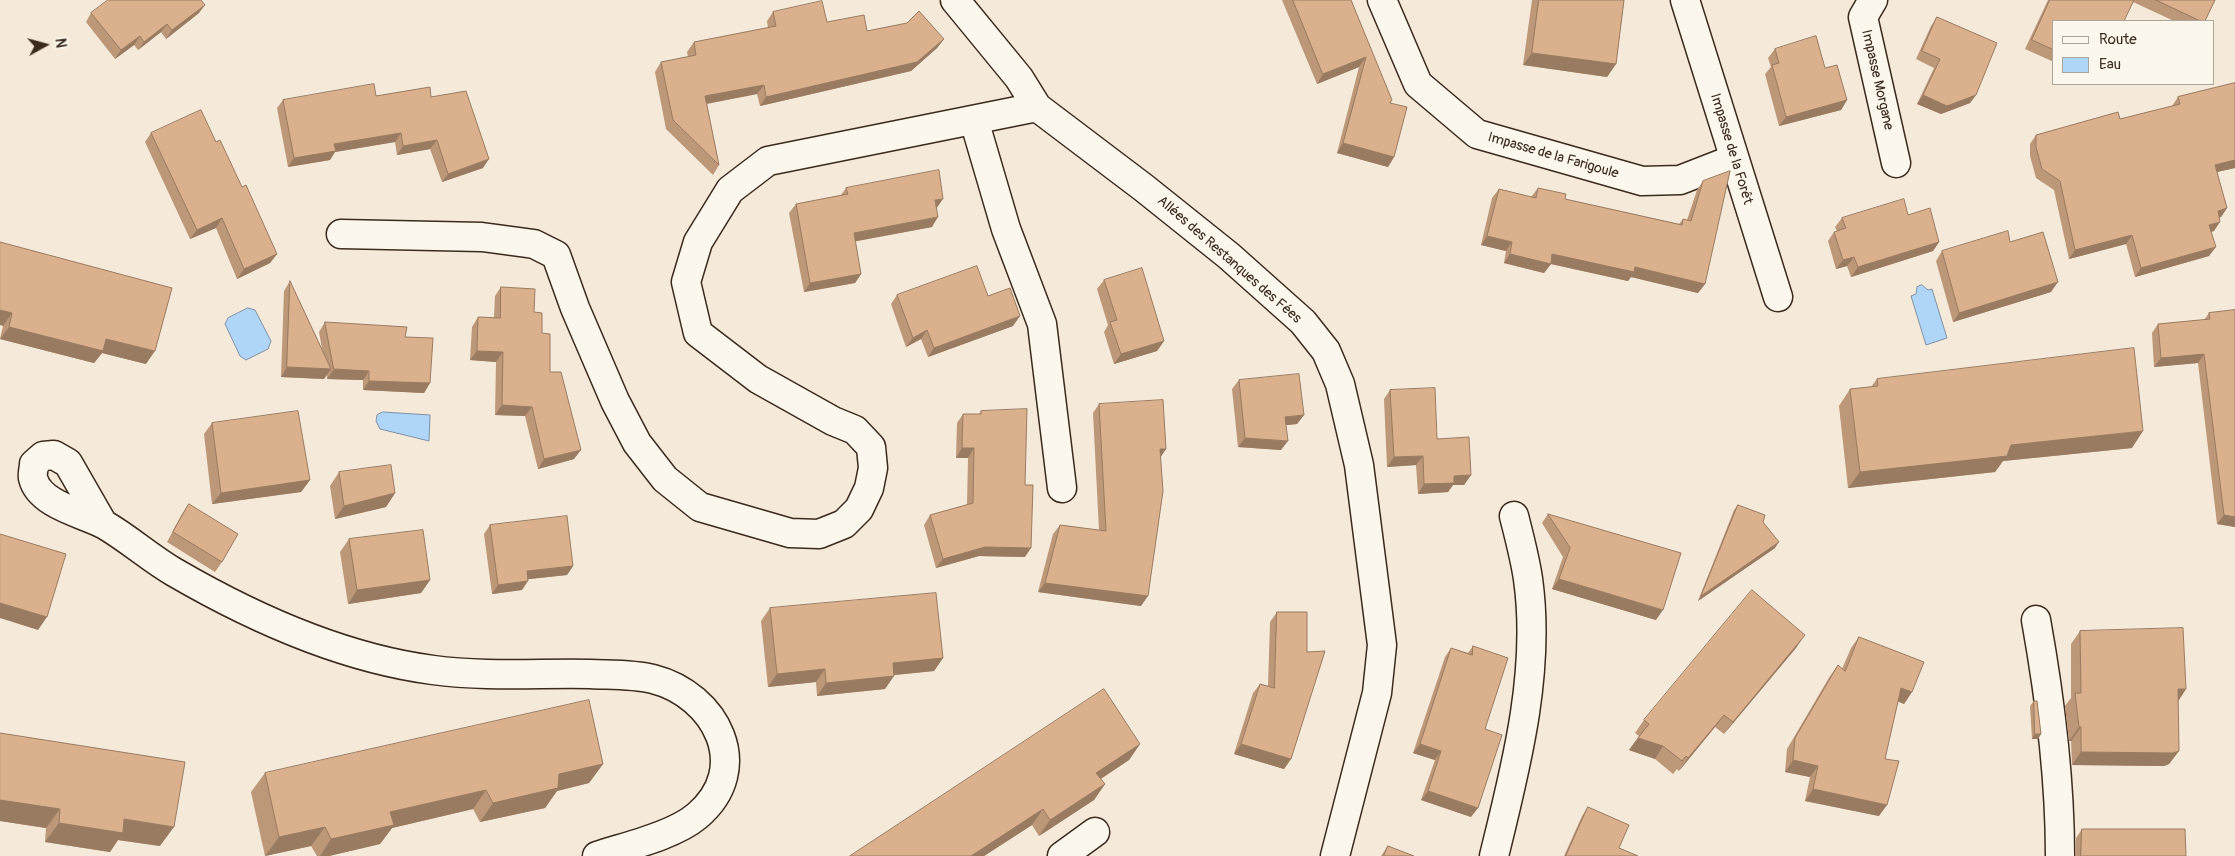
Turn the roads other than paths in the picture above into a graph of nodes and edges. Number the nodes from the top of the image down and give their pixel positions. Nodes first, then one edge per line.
1 (954, 0) edge
2 (1382, 0) edge
3 (1685, 0) edge
4 (1873, 0) edge
5 (1037, 107) junction
6 (974, 120) junction
7 (1734, 159) junction
8 (1896, 163) dead end
9 (342, 234) dead end
10 (1778, 298) dead end
11 (1062, 488) dead end
12 (1514, 516) dead end
13 (103, 524) dead end
14 (2036, 620) dead end
15 (1095, 832) dead end
16 (597, 856) edge
17 (1062, 856) edge
18 (1335, 856) edge
19 (1494, 856) edge
20 (2060, 856) edge

1 - 5 street, Allées des Restanques des Fées
2 - 7 street, Impasse de la Farigoule
3 - 7 street, Impasse de la Forêt
4 - 8 street, Impasse Morgane
5 - 6 street
5 - 18 street, Allées des Restanques des Fées
6 - 9 street
6 - 11 street
7 - 10 street, Impasse de la Forêt
12 - 19 street
13 - 16 street
14 - 20 street
15 - 17 street

